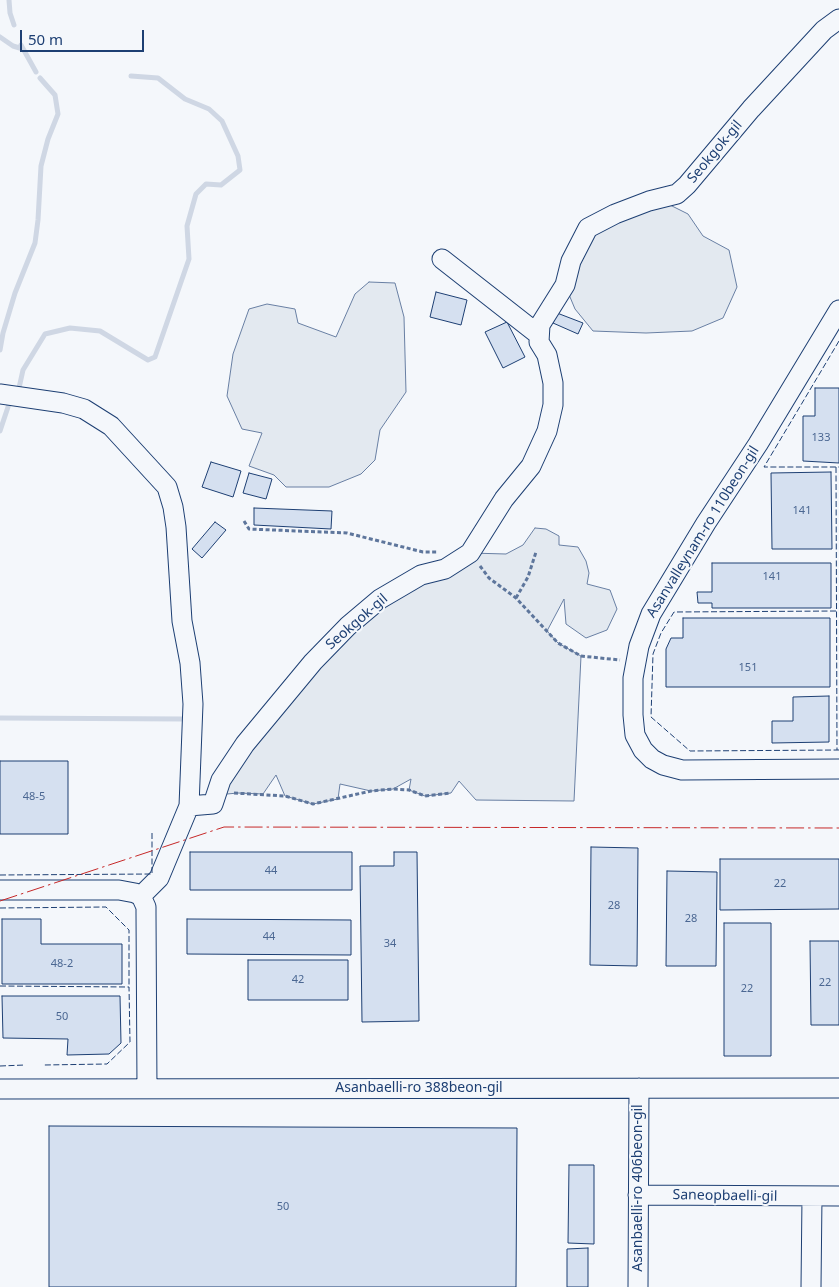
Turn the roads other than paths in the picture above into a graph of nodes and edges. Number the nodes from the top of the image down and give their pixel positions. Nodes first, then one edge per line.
1 (839, 19) edge
2 (442, 259) dead end
3 (839, 310) edge
4 (539, 335) junction
5 (0, 394) edge
6 (839, 770) edge
7 (189, 806) junction
8 (0, 890) edge
9 (140, 896) junction
10 (638, 1088) junction
11 (839, 1088) edge
12 (0, 1089) edge
13 (147, 1089) junction
14 (638, 1195) junction
15 (839, 1196) edge
16 (812, 1197) junction
17 (638, 1287) edge
18 (812, 1287) edge

1 - 4 street, Seokgok-gil
2 - 4 street
3 - 6 street, Asanvalleynam-ro 110beon-gil
4 - 7 street, Seokgok-gil
5 - 7 street
7 - 9 street
8 - 9 street
9 - 13 street
10 - 11 street, Asanbaelli-ro 388beon-gil
10 - 13 street, Asanbaelli-ro 388beon-gil
10 - 14 street, Asanbaelli-ro 406beon-gil
12 - 13 street, Asanbaelli-ro 388beon-gil
14 - 16 street, Saneopbaelli-gil
14 - 17 street, Asanbaelli-ro 406beon-gil
15 - 16 street, Saneopbaelli-gil
16 - 18 street

